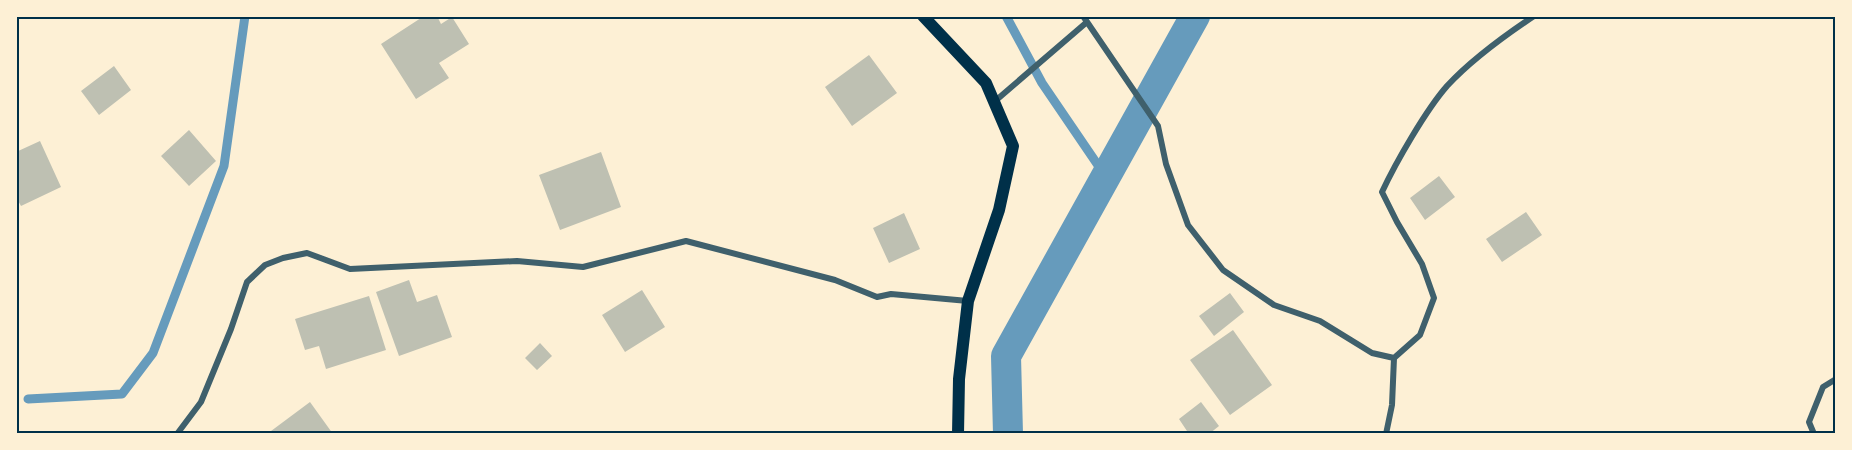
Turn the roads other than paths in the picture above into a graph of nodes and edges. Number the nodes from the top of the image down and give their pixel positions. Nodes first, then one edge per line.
1 (923, 16) edge
2 (1534, 16) edge
3 (1085, 19) edge
4 (994, 102) junction
5 (968, 300) junction
6 (1394, 357) junction
7 (1836, 379) edge
8 (177, 434) edge
9 (958, 434) edge
10 (1386, 434) edge
11 (1814, 434) edge

1 - 4 main road
2 - 6 street
3 - 4 street
3 - 6 street
4 - 5 main road
5 - 8 street
5 - 9 main road
6 - 10 street
7 - 11 street

